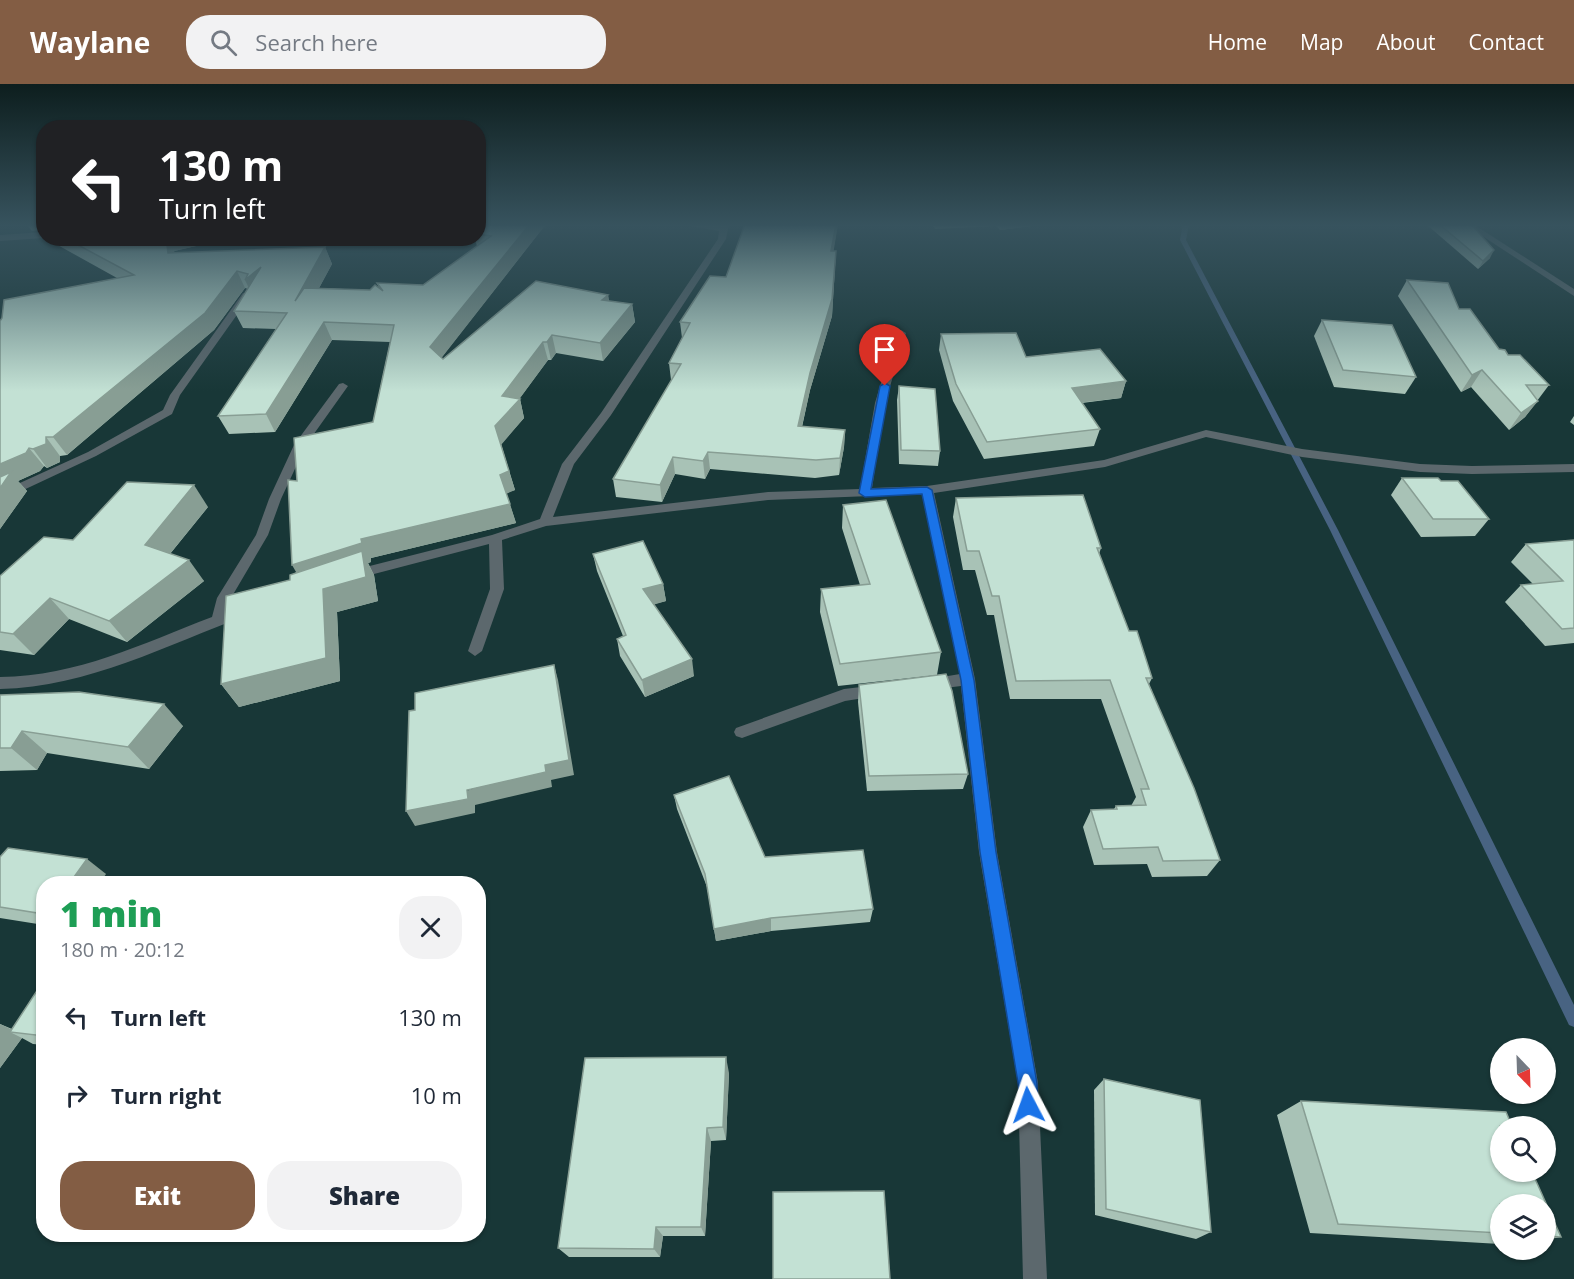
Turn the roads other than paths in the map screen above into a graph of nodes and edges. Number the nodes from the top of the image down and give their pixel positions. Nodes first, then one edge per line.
1 (695, 280) edge
2 (1554, 280) edge
3 (249, 292) edge
4 (1574, 293) edge
5 (901, 333) dead end
6 (344, 386) dead end
7 (1574, 468) edge
8 (927, 490) junction
9 (865, 493) junction
10 (0, 497) edge
11 (545, 522) junction
12 (495, 538) junction
13 (337, 580) edge
14 (262, 605) edge
15 (219, 619) junction
16 (475, 651) dead end
17 (968, 680) junction
18 (0, 683) edge
19 (912, 687) edge
20 (889, 690) edge
21 (742, 732) dead end
22 (1035, 1279) edge

1 - 11 street
2 - 4 street
3 - 10 street
5 - 9 street
6 - 15 street
7 - 8 street
8 - 9 street
8 - 17 street
9 - 11 street
11 - 12 street
12 - 13 street
12 - 16 street
14 - 15 street
15 - 18 street
17 - 19 street
17 - 22 street
20 - 21 street

